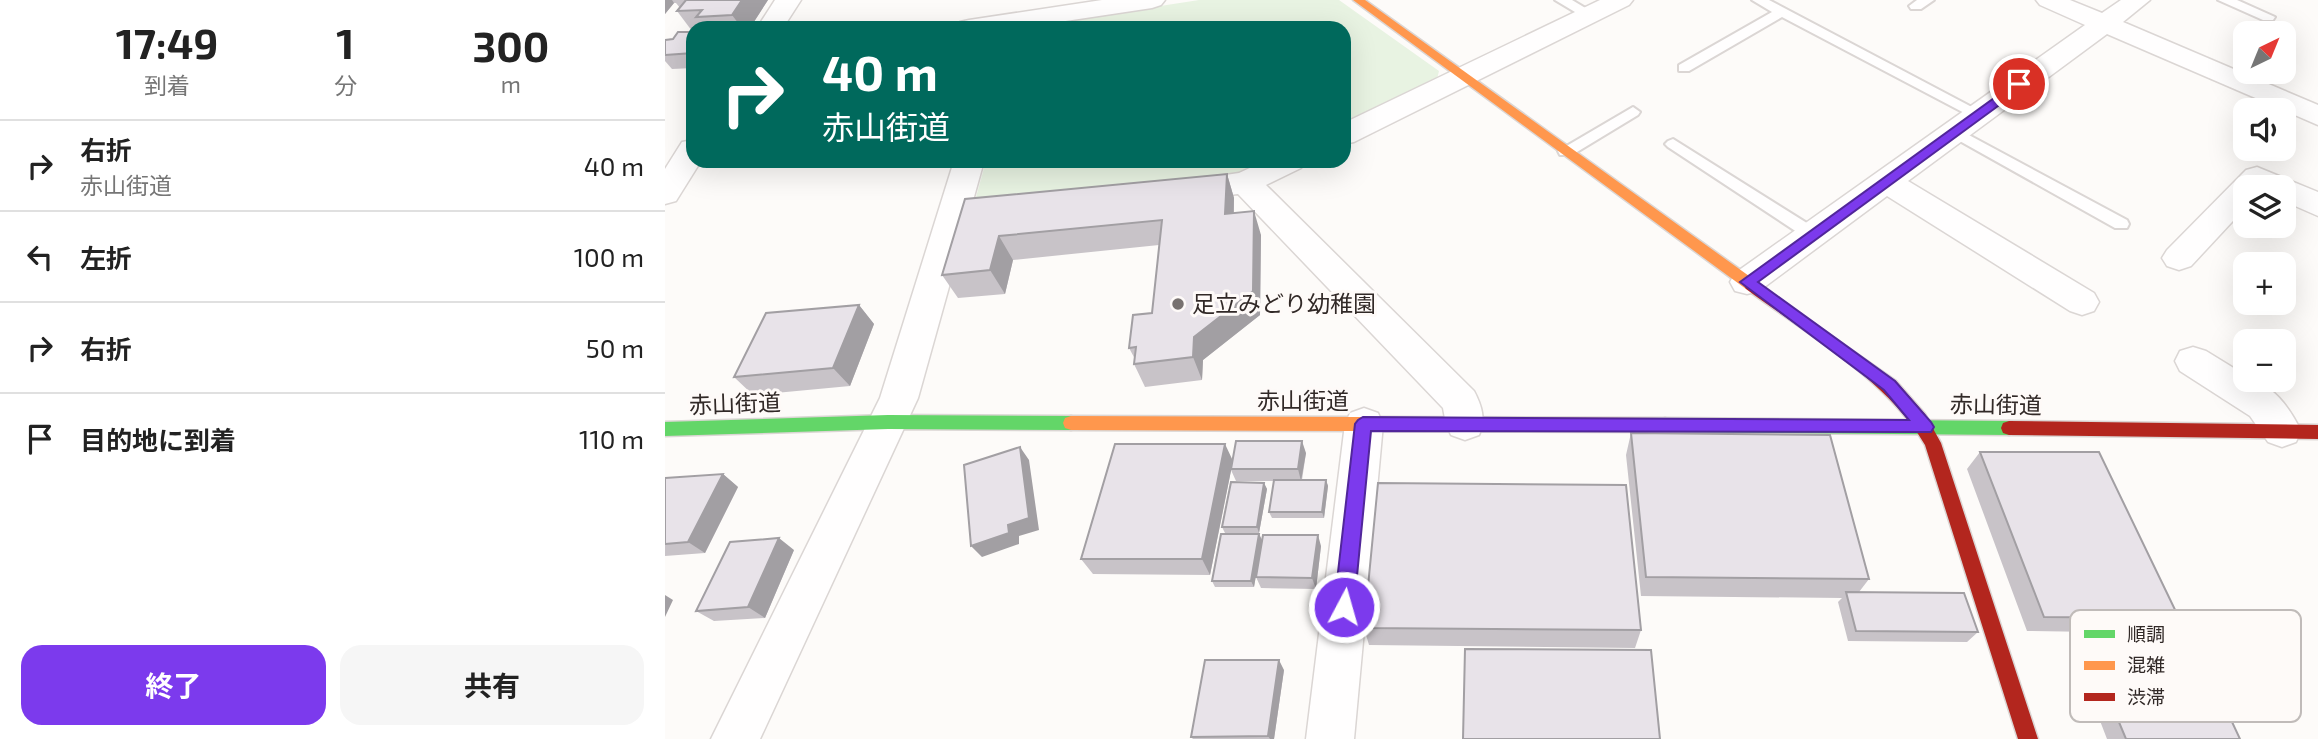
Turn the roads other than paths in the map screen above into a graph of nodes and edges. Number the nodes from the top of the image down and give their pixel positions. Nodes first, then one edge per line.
1 (788, 0) edge
2 (1152, 0) edge
3 (1358, 0) edge
4 (1562, 0) edge
5 (1620, 0) edge
6 (1759, 0) edge
7 (2049, 0) edge
8 (2137, 0) edge
9 (2225, 0) edge
10 (1781, 12) junction
11 (1590, 15) junction
12 (2268, 17) dead end
13 (987, 20) edge
14 (774, 21) edge
15 (2104, 23) junction
16 (1684, 68) dead end
17 (1464, 76) junction
18 (1633, 112) dead end
19 (1977, 114) junction
20 (2318, 116) edge
21 (1351, 132) edge
22 (1954, 132) junction
23 (686, 140) edge
24 (665, 142) edge
25 (1672, 144) dead end
26 (1566, 151) junction
27 (686, 160) edge
28 (967, 168) edge
29 (1276, 168) edge
30 (2318, 170) edge
31 (1886, 182) junction
32 (1245, 183) junction
33 (2296, 192) edge
34 (665, 194) edge
35 (1150, 194) edge
36 (2233, 202) edge
37 (1040, 207) edge
38 (951, 217) junction
39 (2121, 224) dead end
40 (1812, 234) junction
41 (2179, 258) dead end
42 (1747, 282) junction
43 (2082, 302) dead end
44 (2193, 361) dead end
45 (887, 422) junction
46 (1363, 424) junction
47 (1465, 424) junction
48 (1926, 427) junction
49 (665, 429) edge
50 (2282, 431) junction
51 (2318, 432) edge
52 (735, 739) edge
53 (1330, 739) edge
54 (2028, 739) edge

1 - 14 street
2 - 13 street
3 - 17 street
4 - 11 lane
5 - 11 street
6 - 10 lane
7 - 15 street
8 - 15 street
9 - 12 lane
10 - 16 lane
10 - 19 lane
11 - 17 street
15 - 19 street
15 - 20 street
17 - 21 street
17 - 26 street
18 - 26 lane
19 - 22 street
22 - 31 street
22 - 39 lane
23 - 24 street
25 - 40 lane
26 - 42 street
27 - 34 street
28 - 38 street
29 - 32 street
30 - 33 street
31 - 40 street
31 - 43 street
32 - 35 street
32 - 47 street
36 - 41 street
37 - 38 street
38 - 45 street
40 - 42 street
42 - 48 street
44 - 50 street
45 - 46 street, 赤山街道
45 - 49 street, 赤山街道
45 - 52 street
46 - 47 street, 赤山街道
46 - 53 street
47 - 48 street, 赤山街道
48 - 50 street, 赤山街道
48 - 54 street
50 - 51 street, 赤山街道

